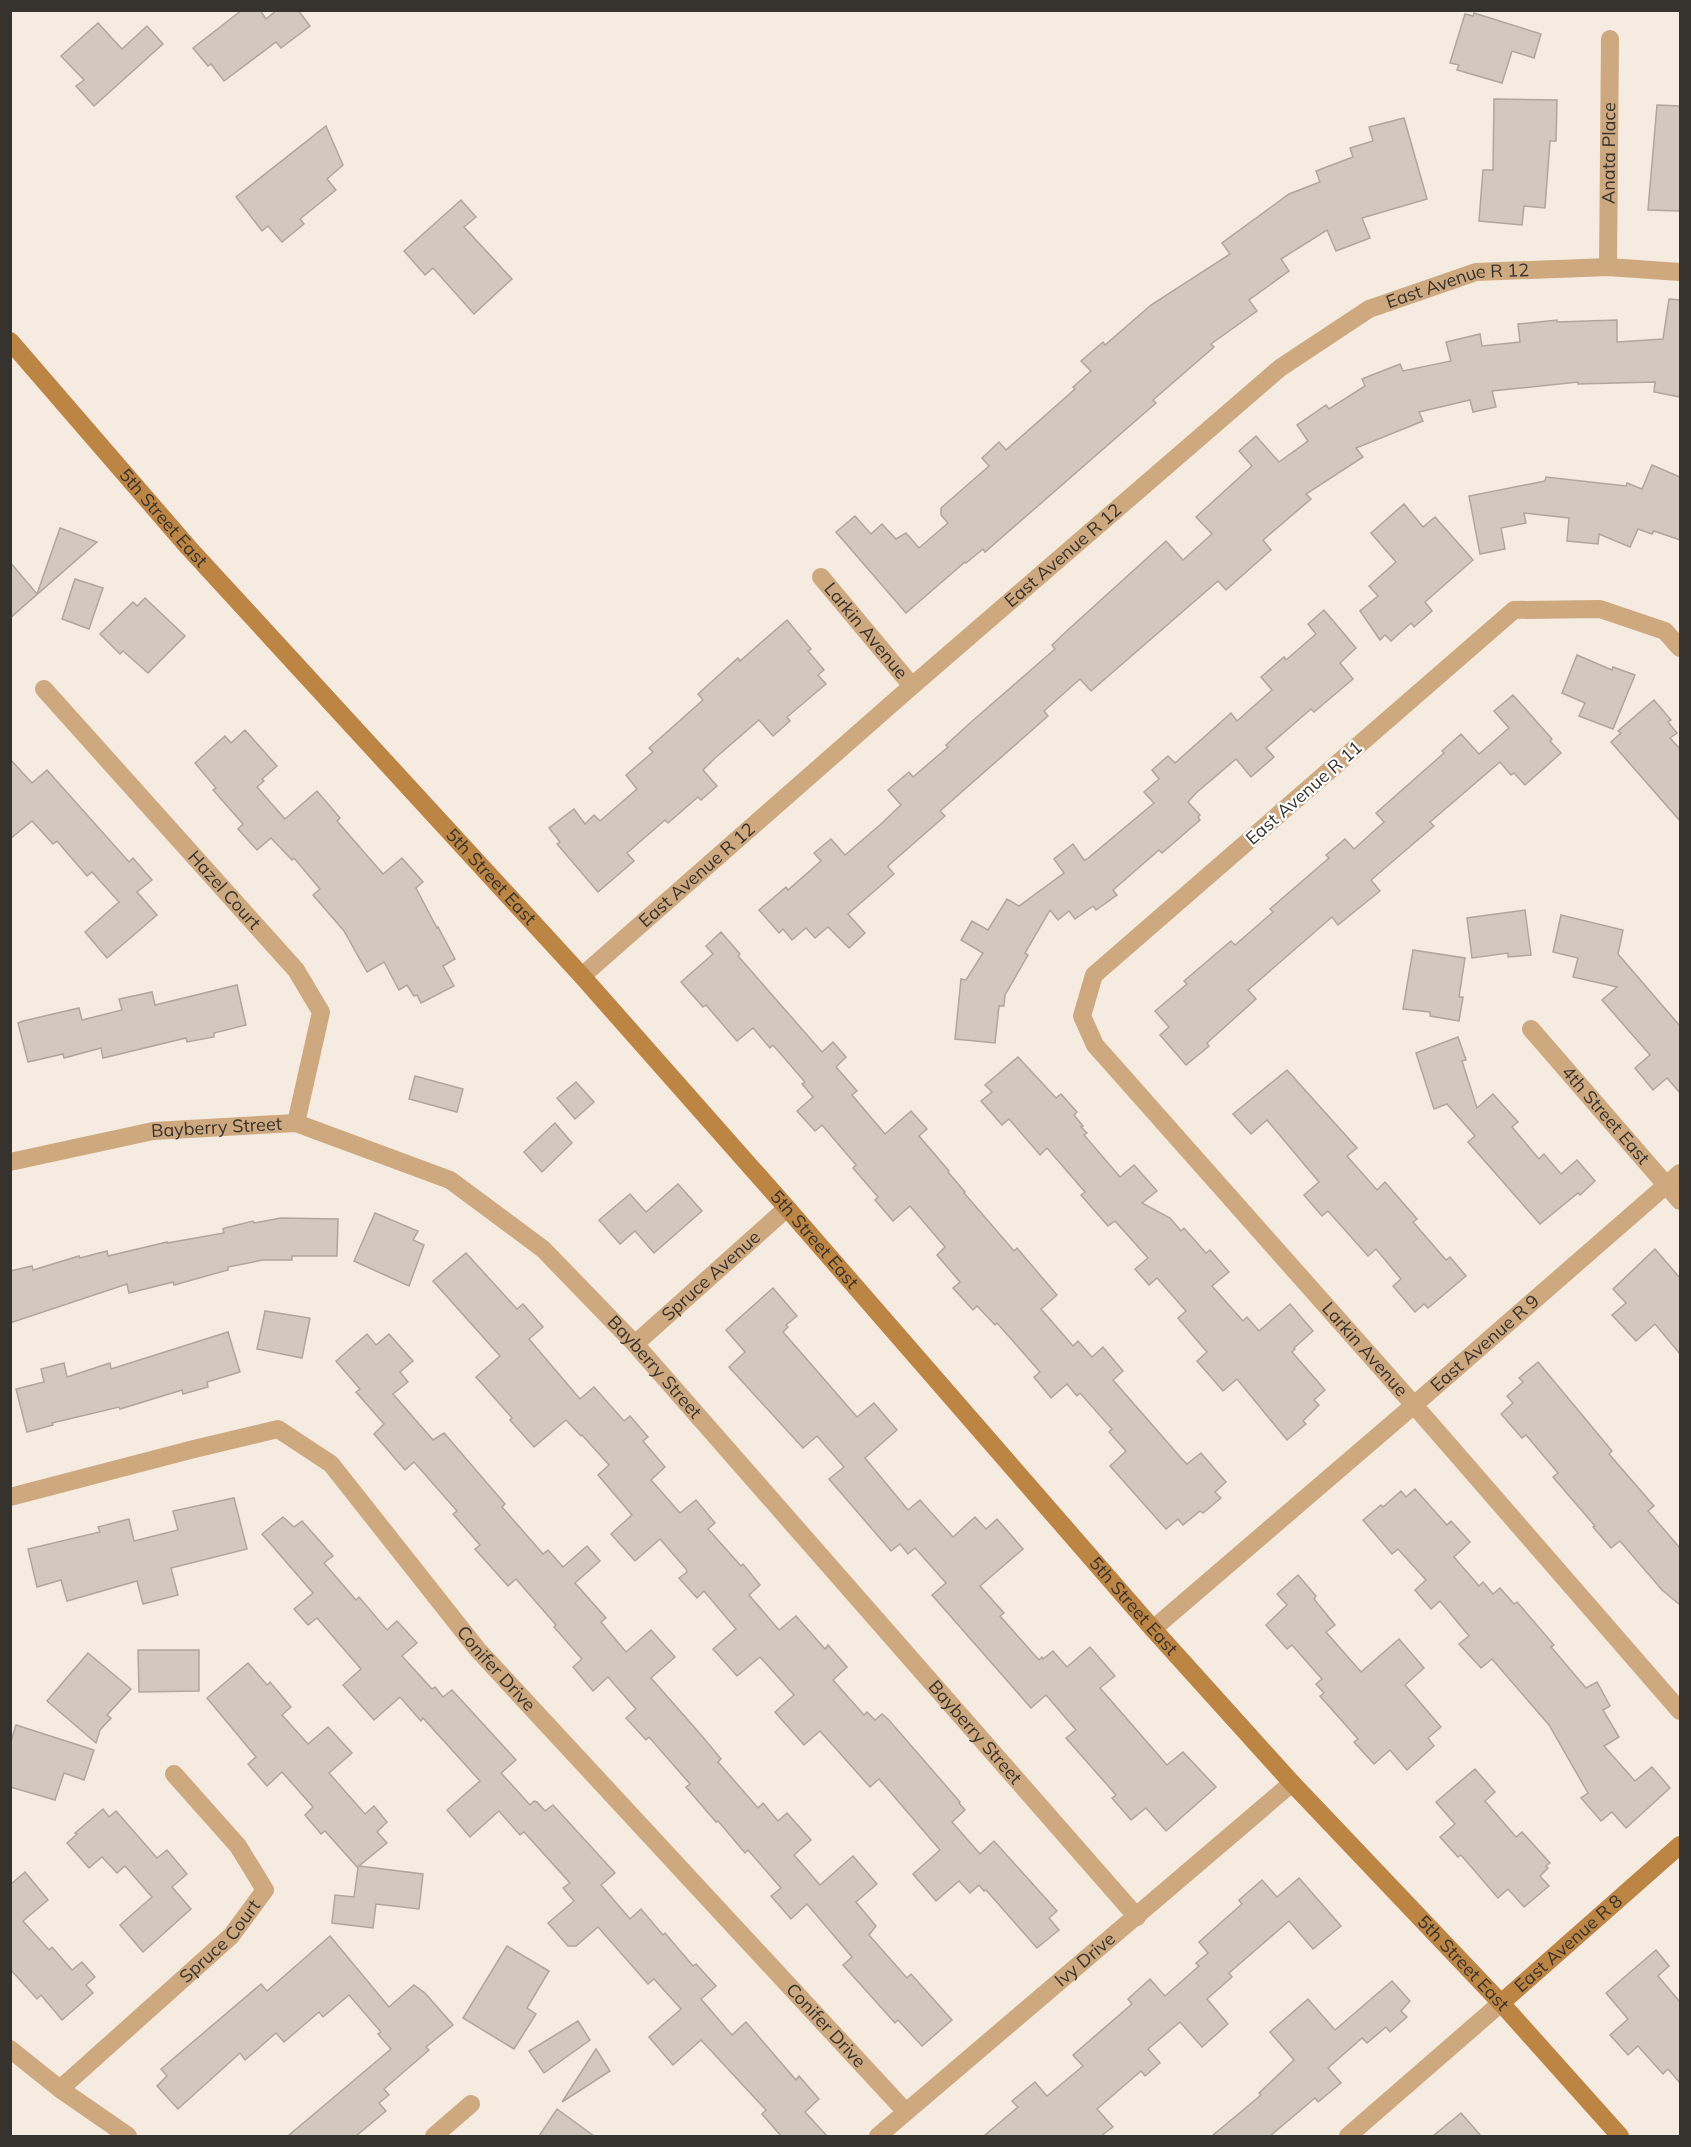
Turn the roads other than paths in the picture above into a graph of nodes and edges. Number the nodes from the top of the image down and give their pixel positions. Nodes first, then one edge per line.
1 (1610, 39) dead end
2 (1608, 267) junction
3 (1680, 272) edge
4 (10, 341) edge
5 (821, 578) dead end
6 (1680, 648) edge
7 (912, 686) junction
8 (44, 689) dead end
9 (1094, 975) joint
10 (582, 976) junction
11 (1530, 1029) dead end
12 (296, 1123) junction
13 (10, 1162) edge
14 (1680, 1173) edge
15 (1667, 1186) junction
16 (1680, 1201) edge
17 (787, 1208) junction
18 (635, 1344) junction
19 (1414, 1405) junction
20 (10, 1497) edge
21 (1153, 1629) junction
22 (1680, 1711) edge
23 (174, 1774) dead end
24 (1292, 1783) junction
25 (1680, 1845) edge
26 (1137, 1917) junction
27 (1501, 2003) junction
28 (10, 2049) edge
29 (60, 2089) junction
30 (471, 2103) dead end
31 (906, 2112) junction
32 (128, 2136) edge
33 (434, 2136) edge
34 (878, 2136) edge
35 (1348, 2136) edge
36 (1620, 2136) edge

1 - 2 street, Anata Place
2 - 3 street, East Avenue R 12
2 - 7 street, East Avenue R 12
4 - 10 street, 5th Street East
5 - 7 street, Larkin Avenue
6 - 9 street, East Avenue R 11
7 - 10 street, East Avenue R 12
8 - 12 street, Hazel Court
9 - 19 street, Larkin Avenue
10 - 17 street, 5th Street East
11 - 15 street, 4th Street East
12 - 13 street, Bayberry Street
12 - 18 street, Bayberry Street
14 - 15 street, East Avenue R 9
15 - 16 street, 4th Street East
15 - 19 street, East Avenue R 9
17 - 18 street, Spruce Avenue
17 - 21 street, 5th Street East
18 - 26 street, Bayberry Street
19 - 21 street, East Avenue R 9
19 - 22 street, Larkin Avenue
20 - 31 street, Conifer Drive
21 - 24 street, 5th Street East
23 - 29 street, Spruce Court
24 - 26 street, Ivy Drive
24 - 27 street, 5th Street East
25 - 27 street, East Avenue R 8
26 - 31 street, Ivy Drive
27 - 35 street, East Avenue R 8
27 - 36 street, 5th Street East
28 - 29 street
29 - 32 street
30 - 33 street
31 - 34 street, Ivy Drive

